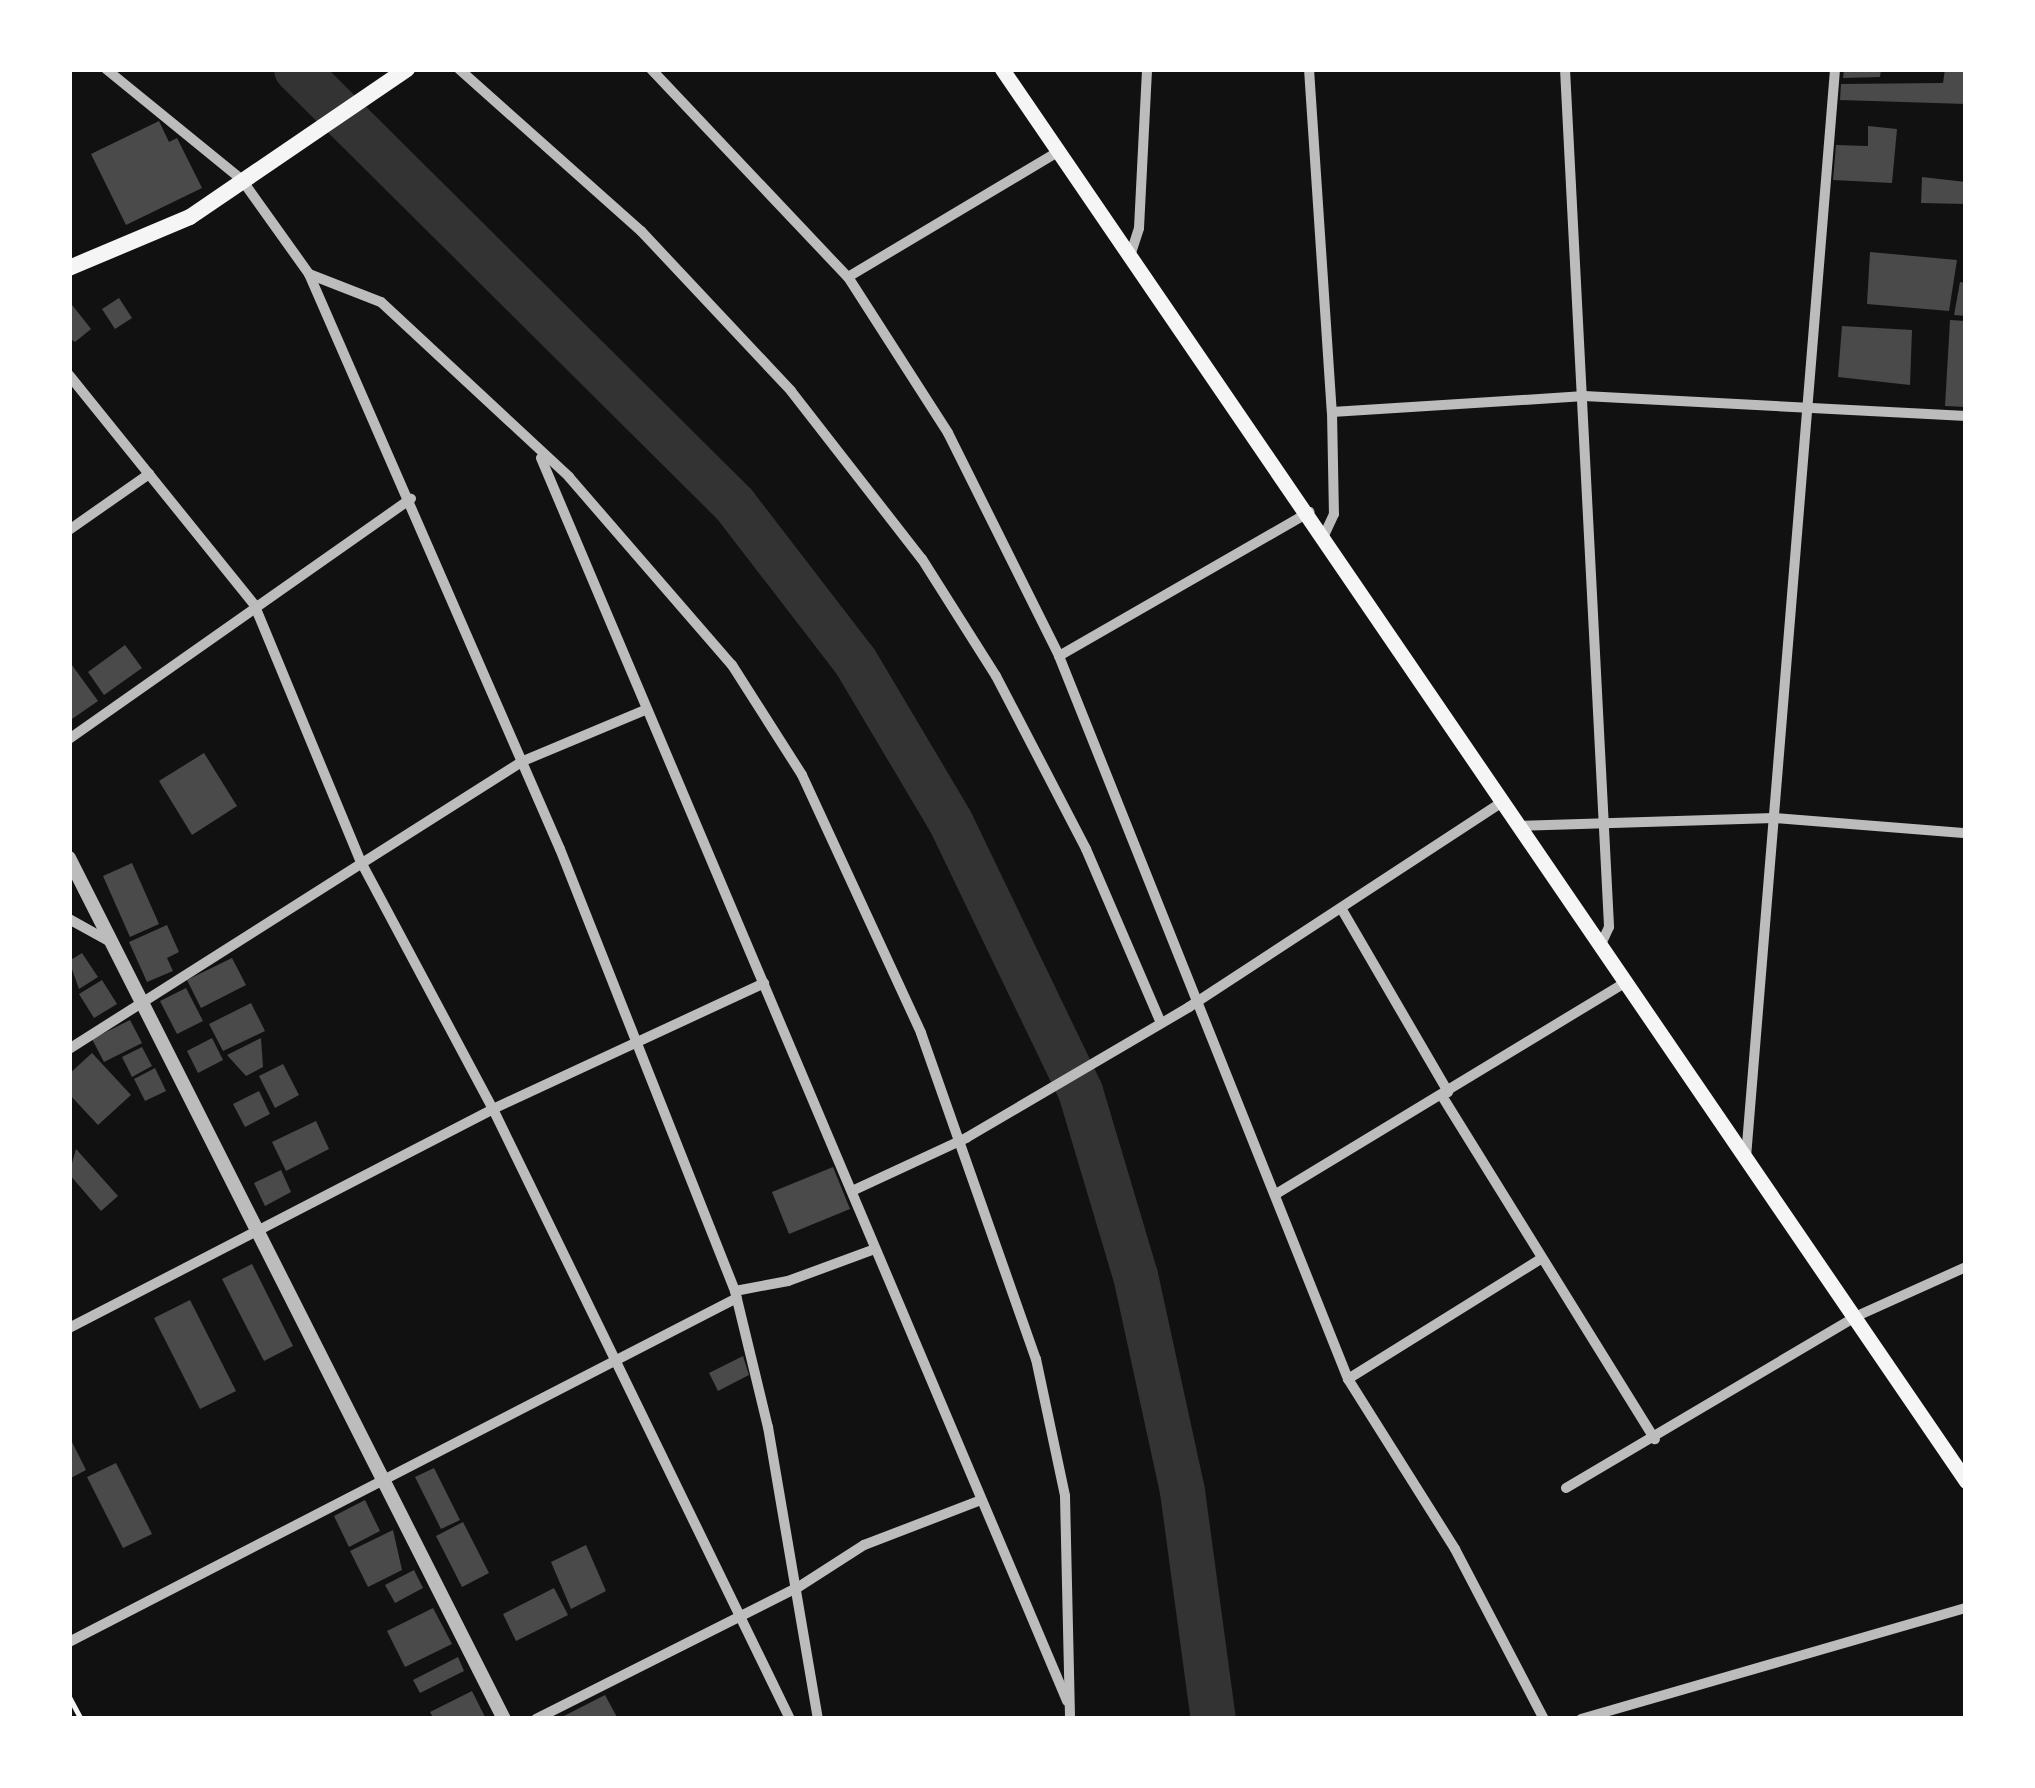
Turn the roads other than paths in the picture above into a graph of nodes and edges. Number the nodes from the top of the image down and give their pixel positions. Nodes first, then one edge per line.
1 (106, 69) edge
2 (407, 69) edge
3 (459, 69) edge
4 (652, 69) edge
5 (1002, 69) edge
6 (1147, 69) edge
7 (1309, 69) edge
8 (1565, 69) edge
9 (1834, 69) edge
10 (1059, 151) junction
11 (242, 181) junction
12 (1130, 256) junction
13 (69, 268) edge
14 (310, 274) junction
15 (848, 277) junction
16 (69, 375) edge
17 (1584, 396) junction
18 (1807, 403) junction
19 (1332, 412) junction
20 (1966, 416) edge
21 (539, 454) junction
22 (148, 474) junction
23 (411, 499) junction
24 (1309, 512) junction
25 (69, 530) edge
26 (1324, 535) junction
27 (254, 604) junction
28 (1059, 656) junction
29 (645, 710) junction
30 (69, 739) edge
31 (523, 761) junction
32 (1501, 802) junction
33 (1774, 818) junction
34 (1604, 823) junction
35 (1518, 826) junction
36 (1966, 833) edge
37 (69, 858) edge
38 (361, 862) junction
39 (1341, 908) junction
40 (69, 919) edge
41 (107, 940) junction
42 (1600, 946) junction
43 (764, 983) junction
44 (1624, 983) junction
45 (1197, 999) junction
46 (138, 1006) junction
47 (1157, 1026) junction
48 (636, 1040) junction
49 (69, 1049) edge
50 (1445, 1094) junction
51 (493, 1109) junction
52 (962, 1140) junction
53 (1746, 1157) junction
54 (852, 1191) junction
55 (1276, 1194) junction
56 (254, 1232) junction
57 (875, 1249) junction
58 (1539, 1260) junction
59 (1966, 1267) edge
60 (736, 1294) junction
61 (1857, 1316) junction
62 (69, 1328) edge
63 (616, 1365) junction
64 (1348, 1379) junction
65 (1655, 1439) junction
66 (1966, 1480) edge
67 (390, 1483) junction
68 (1566, 1488) dead end
69 (981, 1500) junction
70 (797, 1588) junction
71 (1966, 1608) edge
72 (737, 1616) junction
73 (69, 1642) edge
74 (1070, 1714) edge
75 (505, 1719) edge
76 (536, 1719) edge
77 (790, 1719) edge
78 (818, 1719) edge
79 (1544, 1719) edge
80 (1581, 1719) edge

1 - 11 street
2 - 11 main road
3 - 47 street
4 - 15 street
5 - 10 main road
6 - 12 street
7 - 19 street
8 - 17 street
9 - 18 street
10 - 12 main road
10 - 15 street
11 - 13 main road
11 - 14 street
12 - 24 main road
14 - 21 street
14 - 23 street
15 - 28 street
16 - 22 street
17 - 18 street
17 - 19 street
17 - 34 street
18 - 20 street
18 - 33 street
19 - 26 street
21 - 29 street
21 - 52 street
22 - 25 street
22 - 27 street
23 - 27 street
23 - 31 street
24 - 26 main road
24 - 28 street
26 - 32 main road
27 - 30 street
27 - 38 street
28 - 45 street
29 - 31 street
29 - 43 street
31 - 38 street
31 - 48 street
32 - 35 main road
32 - 39 street
33 - 34 street
33 - 36 street
33 - 53 street
34 - 35 street
34 - 42 street
35 - 42 main road
37 - 41 street
38 - 46 street
38 - 51 street
39 - 45 street
39 - 50 street
40 - 41 street
41 - 46 street
42 - 44 main road
43 - 48 street
43 - 54 street
44 - 50 street
44 - 53 main road
45 - 47 street
45 - 55 street
46 - 49 street
46 - 56 street
47 - 52 street
48 - 51 street
48 - 60 street
50 - 55 street
50 - 58 street
51 - 56 street
51 - 63 street
52 - 54 street
52 - 74 street
53 - 61 main road
54 - 57 street
55 - 64 street
56 - 62 street
56 - 67 street
57 - 60 street
57 - 69 street
58 - 64 street
58 - 65 street
59 - 61 street
60 - 63 street
60 - 70 street
61 - 65 street
61 - 66 main road
63 - 67 street
63 - 72 street
64 - 79 street
65 - 68 street
67 - 73 street
67 - 75 street
69 - 70 street
69 - 74 street
70 - 72 street
70 - 78 street
71 - 80 street
72 - 76 street
72 - 77 street

